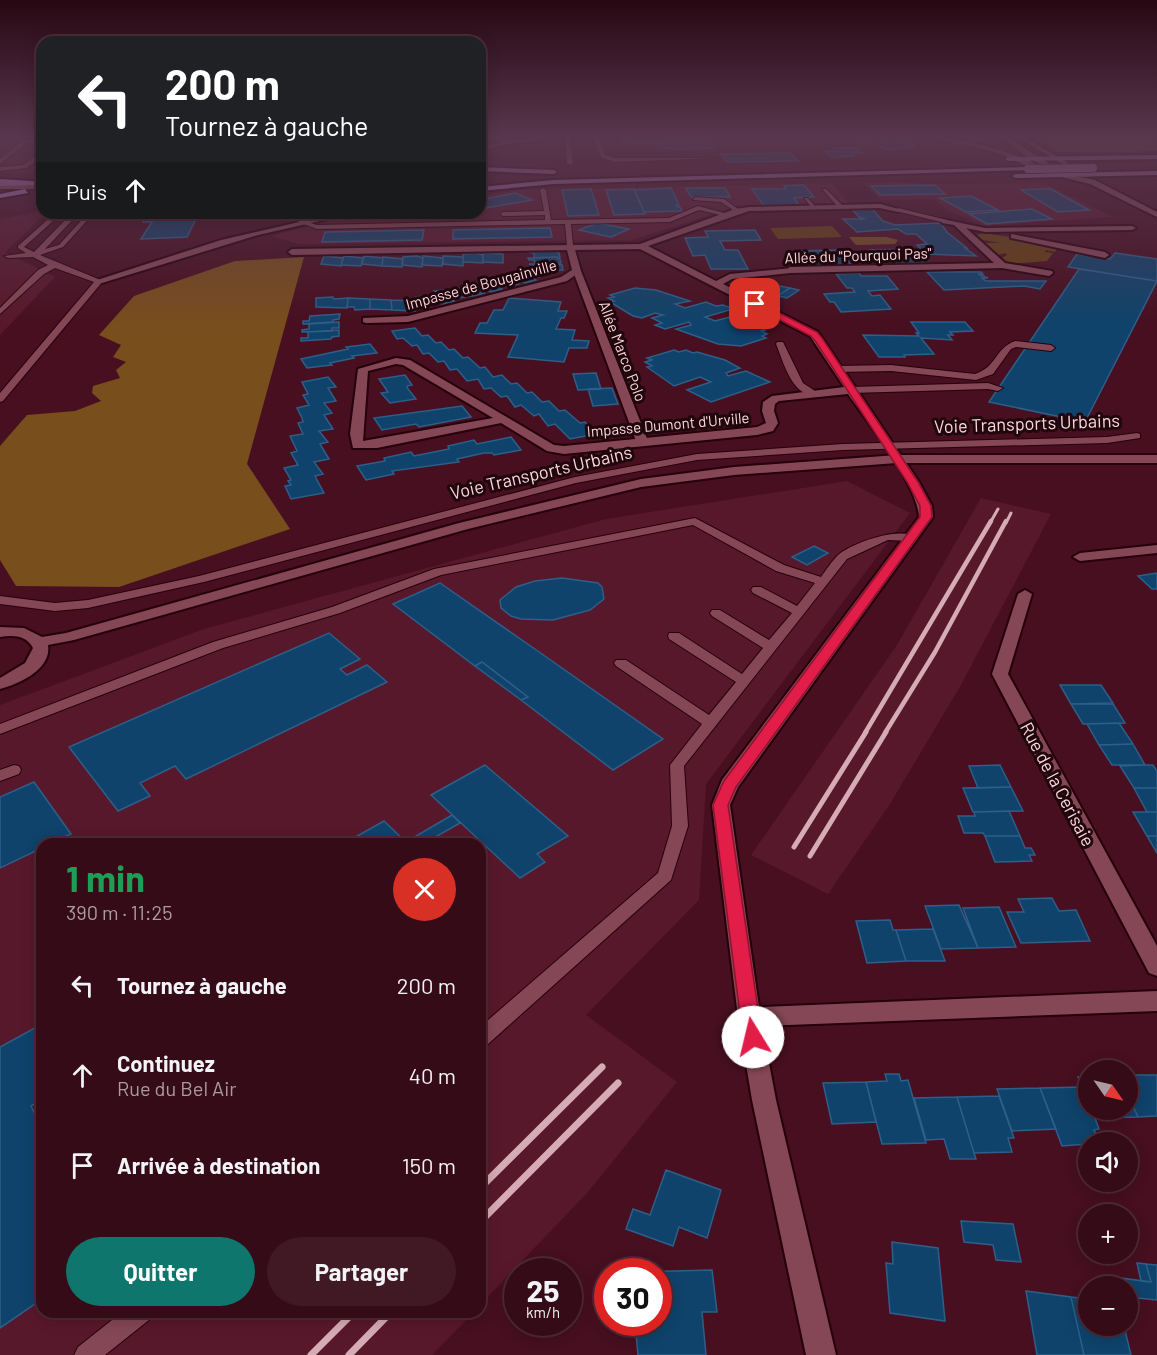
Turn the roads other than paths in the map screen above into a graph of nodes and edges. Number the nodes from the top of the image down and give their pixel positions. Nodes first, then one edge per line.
1 (545, 199) edge
2 (806, 199) dead end
3 (833, 199) edge
4 (1126, 199) edge
5 (695, 200) dead end
6 (841, 207) junction
7 (815, 208) junction
8 (897, 208) joint
9 (738, 211) junction
10 (548, 213) junction
11 (500, 214) dead end
12 (729, 215) junction
13 (1157, 215) edge
14 (52, 219) edge
15 (70, 219) edge
16 (86, 219) edge
17 (318, 219) edge
18 (945, 221) joint
19 (301, 222) junction
20 (548, 222) junction
21 (568, 222) junction
22 (316, 227) junction
23 (960, 227) junction
24 (1132, 228) dead end
25 (985, 230) junction
26 (1082, 231) junction
27 (1117, 235) dead end
28 (308, 236) dead end
29 (570, 246) junction
30 (641, 246) junction
31 (292, 252) dead end
32 (1066, 252) junction
33 (1106, 253) dead end
34 (34, 255) junction
35 (8, 256) dead end
36 (54, 265) junction
37 (1002, 265) junction
38 (577, 271) junction
39 (1052, 273) dead end
40 (99, 282) junction
41 (716, 284) junction
42 (0, 312) edge
43 (366, 320) dead end
44 (780, 344) dead end
45 (1051, 348) dead end
46 (838, 369) junction
47 (998, 388) dead end
48 (851, 390) junction
49 (812, 393) junction
50 (0, 399) edge
51 (502, 419) junction
52 (1137, 436) dead end
53 (642, 441) junction
54 (893, 453) junction
55 (1157, 459) edge
56 (911, 538) junction
57 (1157, 549) edge
58 (1080, 557) dead end
59 (823, 582) junction
60 (757, 590) dead end
61 (1025, 594) dead end
62 (0, 600) edge
63 (799, 612) junction
64 (716, 613) dead end
65 (0, 632) edge
66 (674, 636) dead end
67 (39, 642) junction
68 (771, 646) junction
69 (621, 663) dead end
70 (744, 681) junction
71 (0, 684) edge
72 (711, 723) junction
73 (0, 729) edge
74 (1157, 967) edge
75 (1157, 1001) edge
76 (749, 1017) junction
77 (486, 1034) edge
78 (133, 1318) edge
79 (86, 1355) edge
80 (821, 1355) edge

1 - 10 lane
2 - 7 lane
3 - 6 lane
4 - 13 street
5 - 9 lane
6 - 7 street
6 - 8 street
7 - 9 street
8 - 18 lane
9 - 12 street
10 - 11 lane
10 - 20 lane
12 - 21 lane
12 - 30 street
14 - 34 lane
15 - 34 lane
16 - 34 lane
17 - 19 street
18 - 23 street
19 - 22 lane
19 - 40 street
20 - 21 lane
20 - 22 lane
21 - 29 lane
22 - 28 lane
23 - 25 street
23 - 37 street
24 - 26 street
25 - 26 street
25 - 32 street
26 - 27 street
26 - 32 street
29 - 30 street
29 - 31 street
29 - 38 street, Impasse de Bougainville
30 - 41 street
32 - 33 street
34 - 35 lane
34 - 36 lane
36 - 40 lane
36 - 42 lane
37 - 39 street, Allée du "Pourquoi Pas"
37 - 41 street, Allée du "Pourquoi Pas"
38 - 43 street, Impasse de Bougainville
38 - 53 street, Allée Marco Polo
40 - 50 lane
41 - 46 street
44 - 49 lane
45 - 46 lane
46 - 48 street
47 - 48 lane
48 - 49 street, Impasse Dumont d'Urville
48 - 54 street
49 - 53 street, Impasse Dumont d'Urville
51 - 51 street, Impasse Dumont d'Urville
51 - 53 street, Impasse Dumont d'Urville
52 - 54 lane, Voie Transports Urbains
54 - 55 street
54 - 56 street
54 - 62 lane, Voie Transports Urbains
54 - 67 street
56 - 59 lane
56 - 76 street
57 - 58 street
59 - 63 lane
59 - 73 lane
60 - 63 lane
61 - 74 street, Rue de la Cerisaie
63 - 68 lane
64 - 68 lane
65 - 67 street
66 - 70 lane
67 - 71 street
68 - 70 lane
69 - 72 lane
70 - 72 lane
72 - 77 lane
75 - 76 street
76 - 80 street
78 - 79 lane

